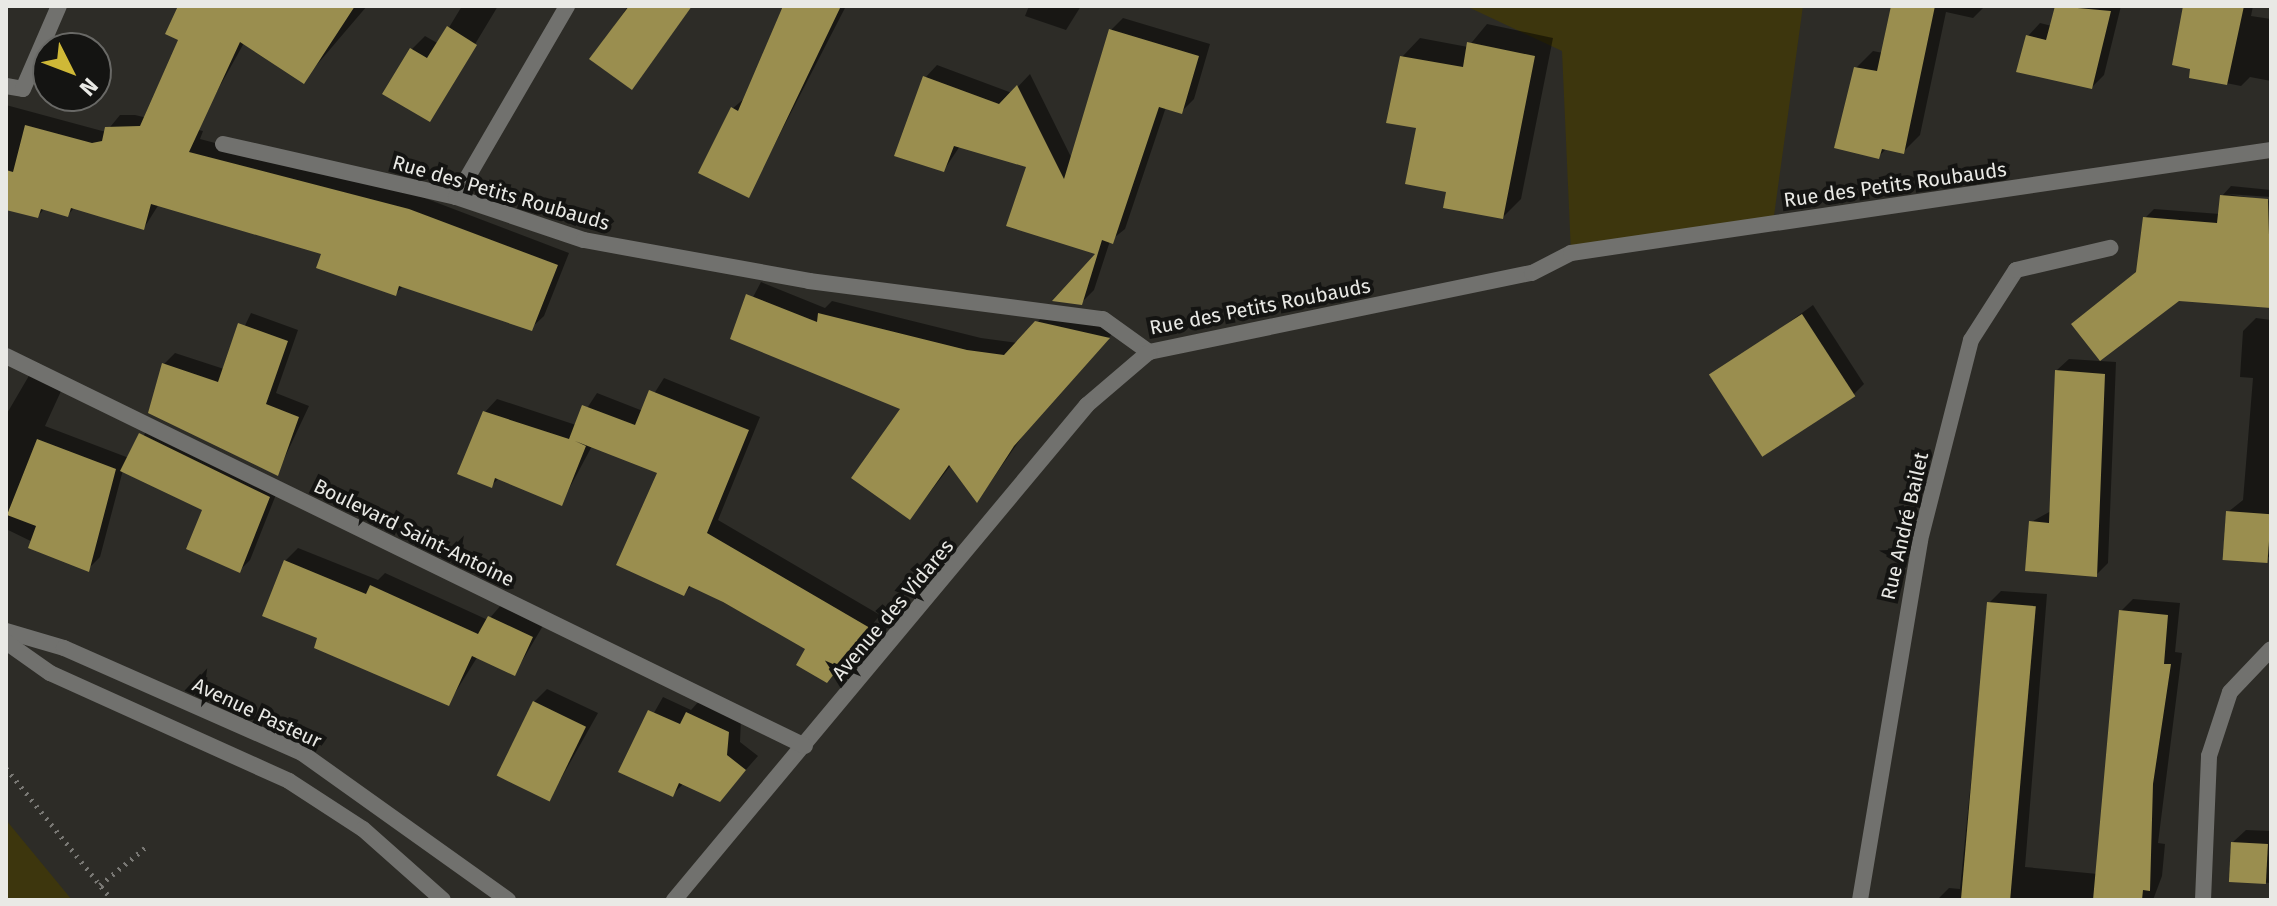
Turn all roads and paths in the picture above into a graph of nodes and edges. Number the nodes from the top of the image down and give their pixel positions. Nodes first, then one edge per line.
1 (59, 6) edge
2 (567, 6) edge
3 (6, 86) edge
4 (223, 144) dead end
5 (2271, 150) edge
6 (456, 197) junction
7 (2110, 248) dead end
8 (1149, 352) junction
9 (6, 356) edge
10 (6, 631) edge
11 (6, 642) edge
12 (2271, 649) edge
13 (805, 746) junction
14 (6, 768) edge
15 (146, 847) dead end
16 (100, 885) junction
17 (112, 900) edge
18 (443, 900) edge
19 (508, 900) edge
20 (674, 900) edge
21 (1860, 900) edge
22 (2203, 900) edge

1 - 3 street
2 - 6 street
4 - 6 street, Rue des Petits Roubauds
5 - 8 street, Rue des Petits Roubauds
6 - 8 street, Rue des Petits Roubauds
7 - 21 street, Rue André Bailet
8 - 13 street, Avenue des Vidares
9 - 13 street, Boulevard Saint-Antoine
10 - 19 street, Avenue Pasteur
11 - 18 street
12 - 22 street
13 - 20 street, Avenue des Vidares
14 - 16 path
15 - 16 path
16 - 17 path

